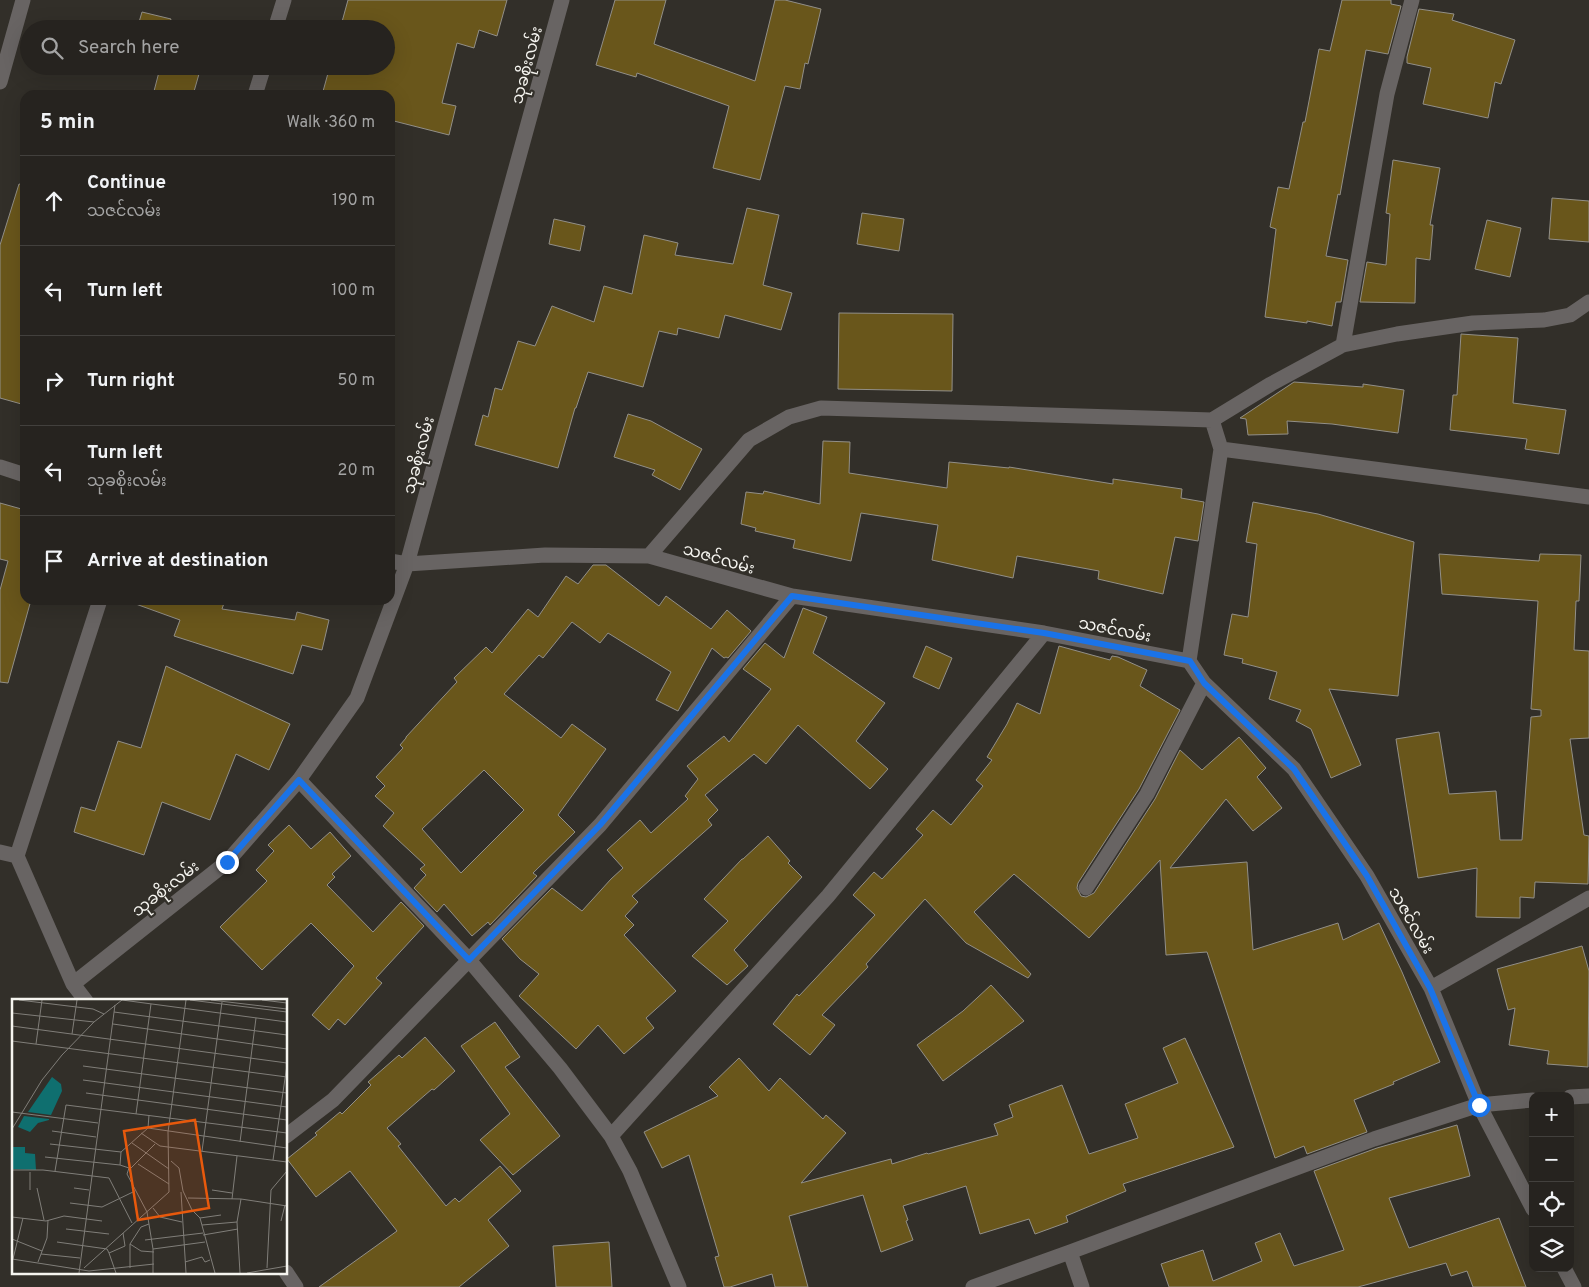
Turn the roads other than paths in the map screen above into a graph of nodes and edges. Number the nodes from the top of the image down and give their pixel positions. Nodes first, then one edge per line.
1 (23, 0) edge
2 (284, 0) edge
3 (562, 0) edge
4 (1412, 0) edge
5 (278, 20) edge
6 (261, 75) edge
7 (0, 82) edge
8 (257, 90) edge
9 (1589, 302) edge
10 (1343, 345) junction
11 (1212, 420) junction
12 (1221, 449) junction
13 (0, 467) edge
14 (20, 473) edge
15 (1589, 497) edge
16 (649, 556) junction
17 (395, 562) edge
18 (407, 564) junction
19 (395, 596) edge
20 (792, 596) junction
21 (98, 605) edge
22 (392, 605) edge
23 (1044, 633) junction
24 (1190, 661) junction
25 (1204, 683) junction
26 (299, 780) junction
27 (0, 852) edge
28 (17, 856) junction
29 (1086, 888) dead end
30 (1589, 898) edge
31 (469, 960) junction
32 (72, 984) junction
33 (1430, 988) junction
34 (84, 999) edge
35 (1574, 1096) edge
36 (1589, 1096) edge
37 (1529, 1100) edge
38 (1479, 1105) junction
39 (288, 1134) edge
40 (610, 1136) junction
41 (1529, 1201) edge
42 (1070, 1252) junction
43 (1566, 1272) edge
44 (287, 1274) edge
45 (296, 1287) edge
46 (679, 1287) edge
47 (973, 1287) edge
48 (1082, 1287) edge
49 (1574, 1287) edge

1 - 7 street
2 - 5 street
3 - 18 street, သုခစိုးလမ်း
4 - 10 street
6 - 8 street
9 - 10 street
10 - 11 street
11 - 12 street
11 - 16 street
12 - 15 street
12 - 24 street
13 - 14 street
16 - 18 street, သဇင်လမ်း
16 - 20 street, သဇင်လမ်း
17 - 18 street, သဇင်လမ်း
18 - 19 street, သုခစိုးလမ်း
20 - 23 street, သဇင်လမ်း
20 - 31 street
21 - 28 street
22 - 26 street, သုခစိုးလမ်း
23 - 24 street, သဇင်လမ်း
23 - 40 street
24 - 25 street, သဇင်လမ်း
25 - 29 street
25 - 33 street, သဇင်လမ်း
26 - 31 street
26 - 32 street, သုခစိုးလမ်း
27 - 28 street
28 - 32 street
30 - 33 street
31 - 39 street
31 - 40 street
32 - 34 street
33 - 38 street, သဇင်လမ်း
35 - 36 street
37 - 38 street
38 - 41 street, သဇင်လမ်း
38 - 42 street
40 - 46 street
42 - 47 street
42 - 48 street
43 - 49 street
44 - 45 street

